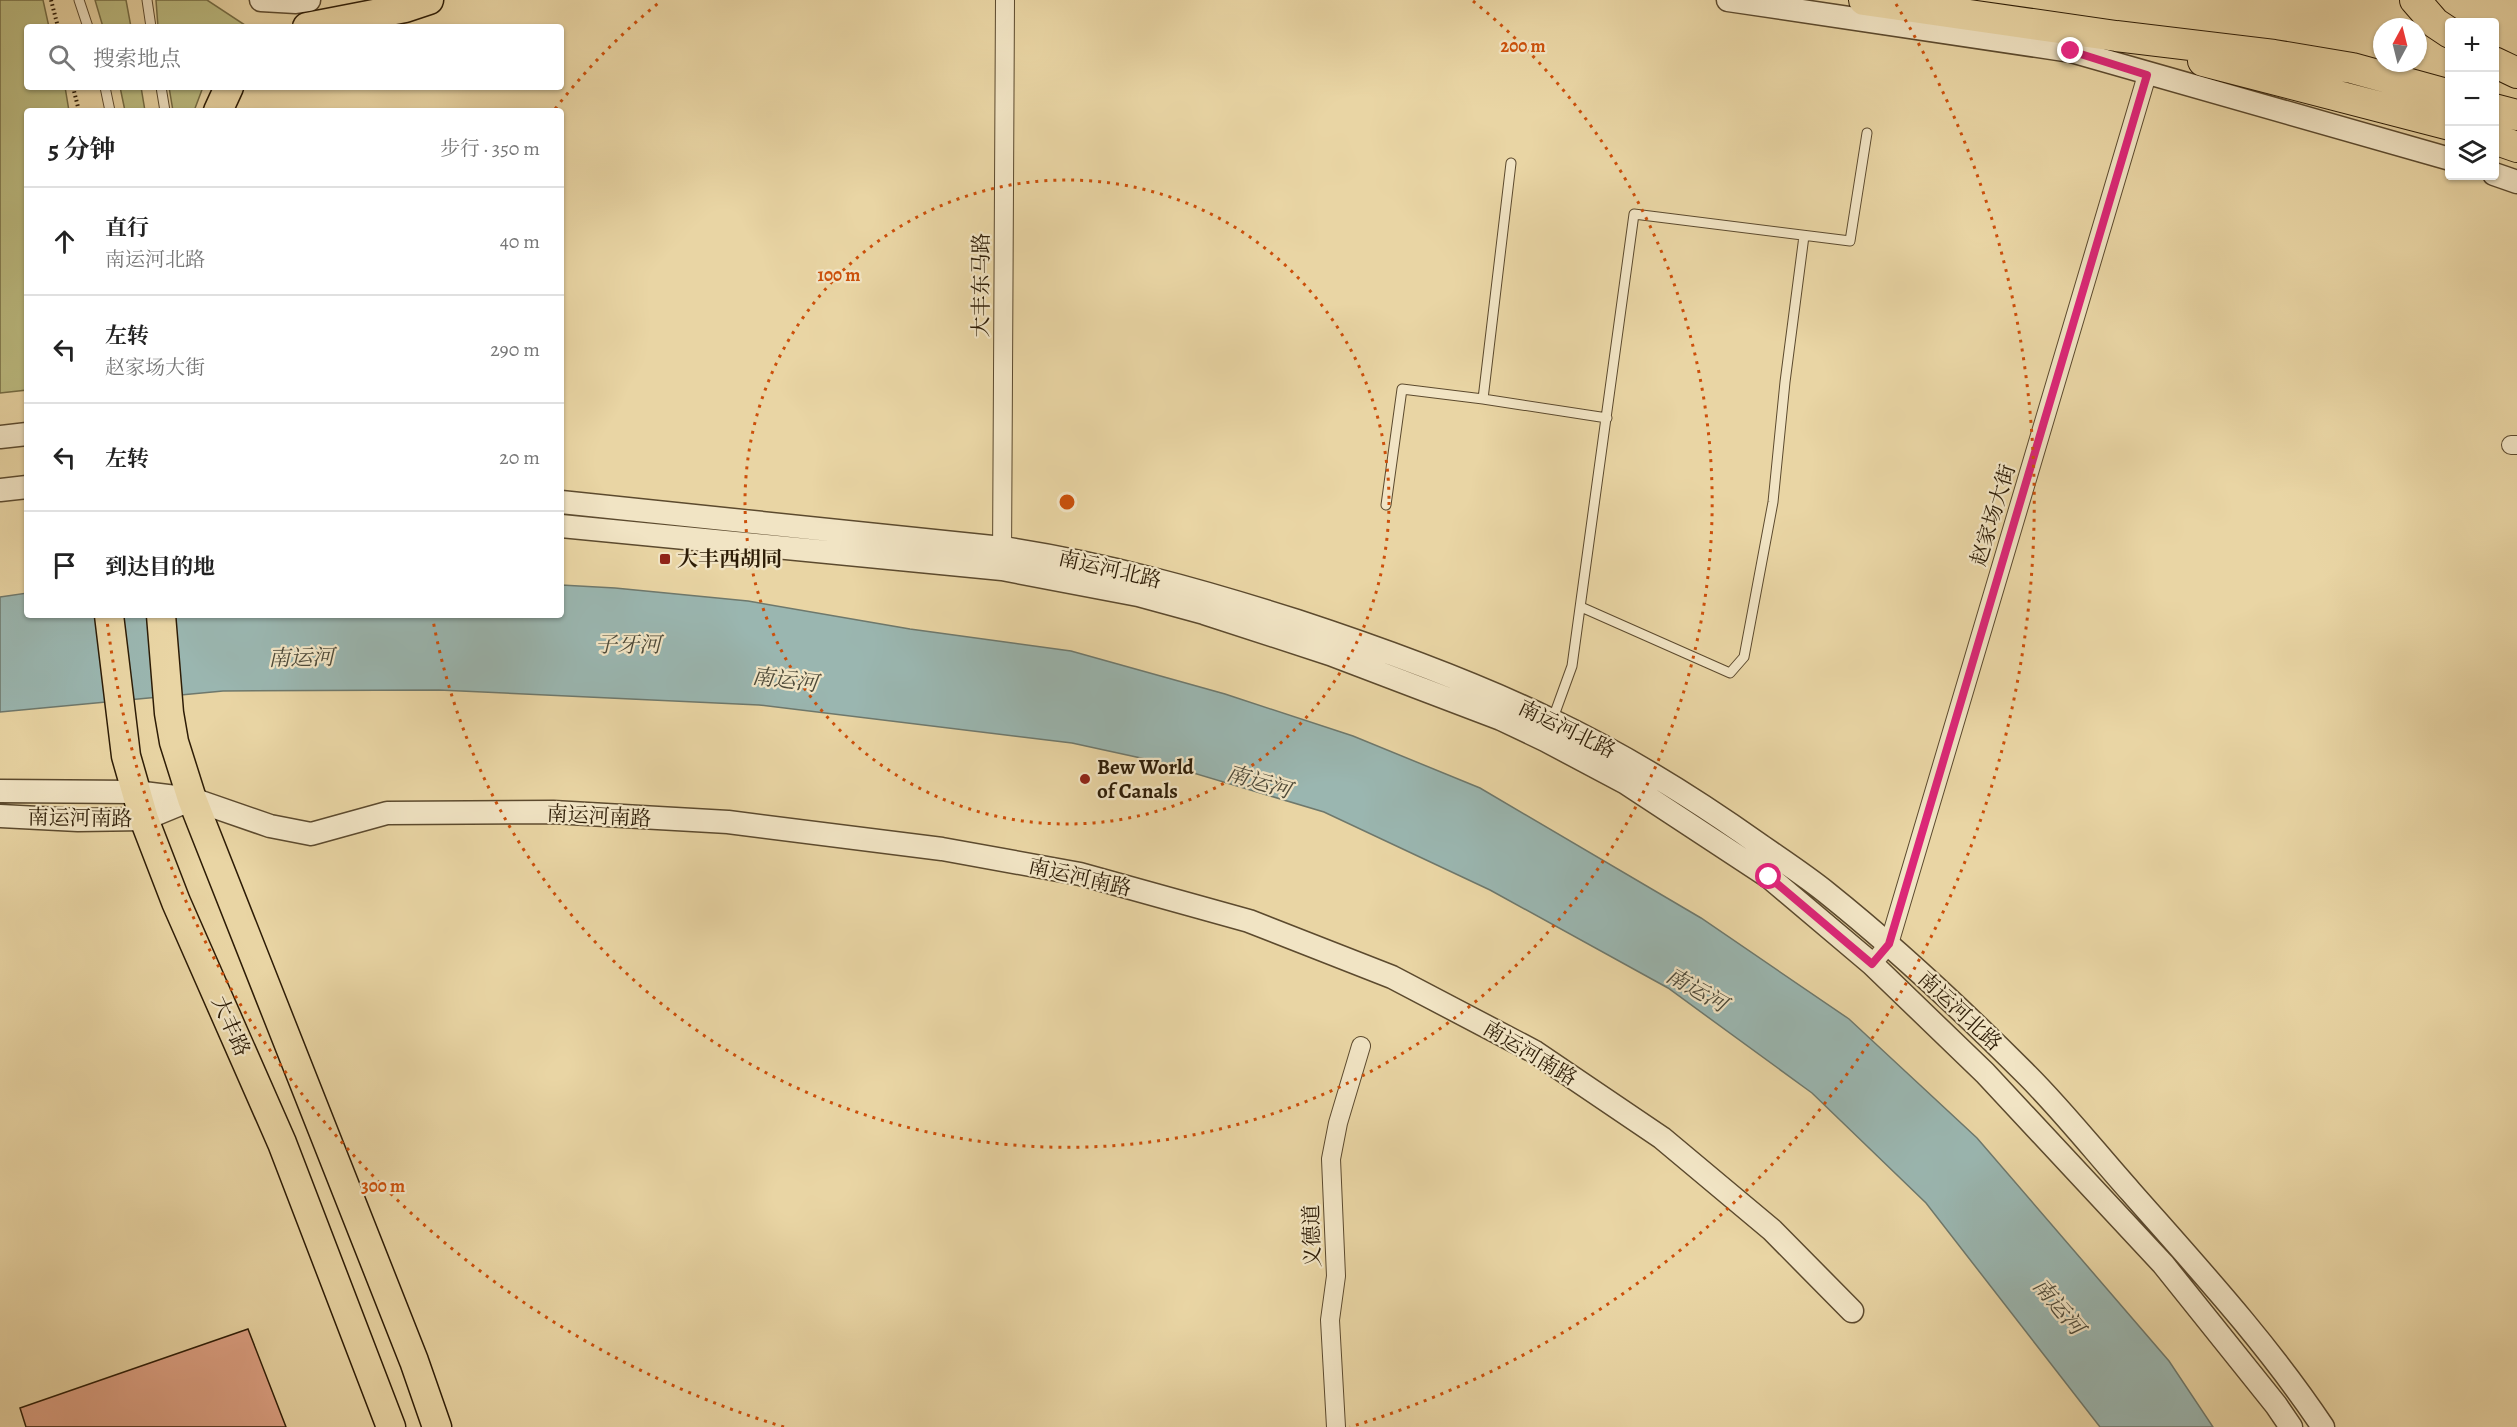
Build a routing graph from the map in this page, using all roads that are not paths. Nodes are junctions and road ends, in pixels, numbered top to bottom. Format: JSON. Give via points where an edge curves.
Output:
{"nodes":[{"id":1,"x":79,"y":0,"type":"edge"},
{"id":2,"x":147,"y":0,"type":"edge"},
{"id":3,"x":261,"y":0,"type":"edge"},
{"id":4,"x":309,"y":0,"type":"edge"},
{"id":5,"x":429,"y":0,"type":"edge"},
{"id":6,"x":1005,"y":0,"type":"edge"},
{"id":7,"x":1728,"y":0,"type":"edge"},
{"id":8,"x":1864,"y":0,"type":"edge"},
{"id":9,"x":2415,"y":0,"type":"edge"},
{"id":10,"x":87,"y":24,"type":"edge"},
{"id":11,"x":151,"y":24,"type":"edge"},
{"id":12,"x":322,"y":24,"type":"edge"},
{"id":13,"x":2445,"y":30,"type":"edge"},
{"id":14,"x":2116,"y":36,"type":"junction"},
{"id":15,"x":2499,"y":64,"type":"edge"},
{"id":16,"x":2517,"y":73,"type":"edge"},
{"id":17,"x":2147,"y":75,"type":"junction"},
{"id":18,"x":106,"y":90,"type":"edge"},
{"id":19,"x":162,"y":90,"type":"edge"},
{"id":20,"x":228,"y":90,"type":"edge"},
{"id":21,"x":2445,"y":94,"type":"edge"},
{"id":22,"x":109,"y":108,"type":"edge"},
{"id":23,"x":164,"y":108,"type":"edge"},
{"id":24,"x":219,"y":108,"type":"edge"},
{"id":25,"x":2499,"y":111,"type":"edge"},
{"id":26,"x":2517,"y":116,"type":"edge"},
{"id":27,"x":2445,"y":124,"type":"edge"},
{"id":28,"x":1867,"y":133,"type":"dead end"},
{"id":29,"x":2499,"y":141,"type":"edge"},
{"id":30,"x":2517,"y":147,"type":"edge"},
{"id":31,"x":2445,"y":158,"type":"edge"},
{"id":32,"x":1511,"y":163,"type":"dead end"},
{"id":33,"x":2499,"y":176,"type":"edge"},
{"id":34,"x":2517,"y":182,"type":"edge"},
{"id":35,"x":1804,"y":236,"type":"junction"},
{"id":36,"x":1483,"y":399,"type":"junction"},
{"id":37,"x":1607,"y":418,"type":"junction"},
{"id":38,"x":24,"y":434,"type":"edge"},
{"id":39,"x":0,"y":437,"type":"edge"},
{"id":40,"x":24,"y":487,"type":"edge"},
{"id":41,"x":0,"y":490,"type":"edge"},
{"id":42,"x":564,"y":502,"type":"edge"},
{"id":43,"x":1386,"y":505,"type":"dead end"},
{"id":44,"x":564,"y":526,"type":"edge"},
{"id":45,"x":1002,"y":559,"type":"junction"},
{"id":46,"x":1581,"y":607,"type":"junction"},
{"id":47,"x":109,"y":618,"type":"edge"},
{"id":48,"x":161,"y":618,"type":"edge"},
{"id":49,"x":1548,"y":730,"type":"junction"},
{"id":50,"x":0,"y":791,"type":"edge"},
{"id":51,"x":135,"y":792,"type":"junction"},
{"id":52,"x":192,"y":800,"type":"junction"},
{"id":53,"x":0,"y":816,"type":"edge"},
{"id":54,"x":144,"y":819,"type":"junction"},
{"id":55,"x":1889,"y":944,"type":"junction"},
{"id":56,"x":1872,"y":964,"type":"junction"},
{"id":57,"x":1361,"y":1046,"type":"dead end"},
{"id":58,"x":1852,"y":1311,"type":"dead end"},
{"id":59,"x":414,"y":1361,"type":"junction"},
{"id":60,"x":372,"y":1375,"type":"junction"},
{"id":61,"x":391,"y":1427,"type":"edge"},
{"id":62,"x":437,"y":1427,"type":"edge"},
{"id":63,"x":1336,"y":1427,"type":"edge"},
{"id":64,"x":2291,"y":1427,"type":"edge"},
{"id":65,"x":2324,"y":1427,"type":"edge"}],
"edges":[{"from":1,"to":10,"type":"lane"},
{"from":2,"to":11,"type":"lane"},
{"from":3,"to":4,"type":"street"},
{"from":5,"to":12,"type":"main road"},
{"from":6,"to":45,"type":"street","name":"大丰东马路"},
{"from":7,"to":17,"type":"street","via":[[2071,51]]},
{"from":8,"to":14,"type":"highway"},
{"from":9,"to":13,"type":"highway"},
{"from":14,"to":21,"type":"highway","via":[[2352,68]]},
{"from":14,"to":27,"type":"highway"},
{"from":15,"to":16,"type":"highway"},
{"from":17,"to":31,"type":"street"},
{"from":17,"to":55,"type":"street","name":"赵家场大街"},
{"from":18,"to":22,"type":"lane"},
{"from":19,"to":23,"type":"lane"},
{"from":20,"to":24,"type":"main road"},
{"from":25,"to":26,"type":"highway"},
{"from":28,"to":35,"type":"lane","via":[[1850,241]]},
{"from":29,"to":30,"type":"highway"},
{"from":32,"to":36,"type":"lane"},
{"from":33,"to":34,"type":"street"},
{"from":35,"to":37,"type":"lane","via":[[1634,214]]},
{"from":35,"to":46,"type":"lane","via":[[1773,501],[1744,657],[1730,673]]},
{"from":36,"to":37,"type":"lane"},
{"from":36,"to":43,"type":"lane","via":[[1402,389]]},
{"from":37,"to":46,"type":"lane"},
{"from":38,"to":39,"type":"street"},
{"from":40,"to":41,"type":"street"},
{"from":42,"to":45,"type":"street","name":"南运河北路"},
{"from":44,"to":45,"type":"street","name":"南运河北路"},
{"from":45,"to":49,"type":"street","name":"南运河北路","via":[[1264,632],[1501,719]]},
{"from":46,"to":49,"type":"lane","via":[[1572,666]]},
{"from":47,"to":51,"type":"main road","name":"大丰路","via":[[120,716]]},
{"from":48,"to":52,"type":"main road","via":[[169,713]]},
{"from":49,"to":55,"type":"street","name":"南运河北路","via":[[1625,758],[1728,822],[1824,890]]},
{"from":49,"to":56,"type":"street","name":"南运河北路","via":[[1769,877]]},
{"from":50,"to":51,"type":"street","name":"南运河南路"},
{"from":51,"to":52,"type":"street","name":"南运河南路"},
{"from":51,"to":54,"type":"main road","name":"大丰路"},
{"from":52,"to":54,"type":"street","name":"南运河南路"},
{"from":52,"to":58,"type":"street","name":"南运河南路","via":[[270,826],[311,834],[387,813],[553,812],[729,822],[942,849],[1080,873],[1249,921],[1392,977],[1534,1052],[1662,1138],[1772,1230]]},
{"from":52,"to":59,"type":"main road"},
{"from":53,"to":54,"type":"street","name":"南运河南路"},
{"from":54,"to":60,"type":"main road","name":"大丰路","via":[[176,902],[282,1143]]},
{"from":55,"to":56,"type":"street","name":"赵家场大街"},
{"from":55,"to":65,"type":"street","name":"南运河北路","via":[[2029,1077],[2235,1310]]},
{"from":56,"to":64,"type":"street","name":"南运河北路","via":[[1985,1073],[2163,1264]]},
{"from":57,"to":63,"type":"street","name":"义德道","via":[[1330,1159],[1336,1276],[1330,1320]]},
{"from":59,"to":60,"type":"main road"},
{"from":59,"to":62,"type":"main road"},
{"from":60,"to":61,"type":"main road","name":"大丰路"}]}
